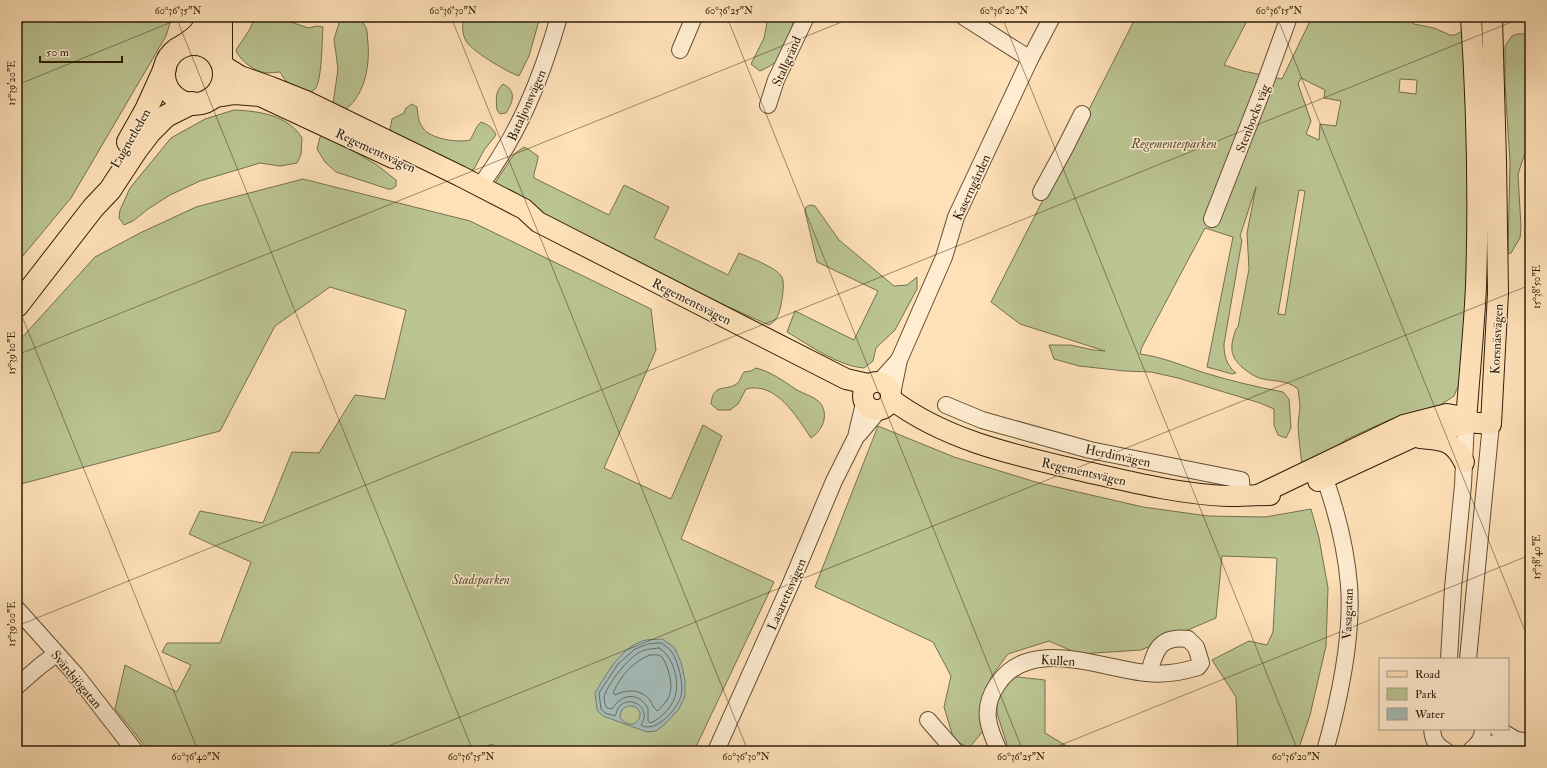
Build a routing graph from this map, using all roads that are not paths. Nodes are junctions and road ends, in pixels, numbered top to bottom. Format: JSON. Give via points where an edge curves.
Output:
{"nodes":[{"id":1,"x":207,"y":17,"type":"edge"},
{"id":2,"x":221,"y":17,"type":"edge"},
{"id":3,"x":559,"y":17,"type":"edge"},
{"id":4,"x":694,"y":17,"type":"edge"},
{"id":5,"x":806,"y":17,"type":"edge"},
{"id":6,"x":964,"y":17,"type":"edge"},
{"id":7,"x":1052,"y":17,"type":"edge"},
{"id":8,"x":1289,"y":17,"type":"edge"},
{"id":9,"x":1471,"y":17,"type":"edge"},
{"id":10,"x":1493,"y":21,"type":"edge"},
{"id":11,"x":183,"y":46,"type":"junction"},
{"id":12,"x":680,"y":50,"type":"dead end"},
{"id":13,"x":1030,"y":59,"type":"junction"},
{"id":14,"x":221,"y":63,"type":"junction"},
{"id":15,"x":164,"y":68,"type":"junction"},
{"id":16,"x":201,"y":101,"type":"junction"},
{"id":17,"x":768,"y":105,"type":"dead end"},
{"id":18,"x":303,"y":108,"type":"junction"},
{"id":19,"x":1082,"y":114,"type":"dead end"},
{"id":20,"x":477,"y":192,"type":"junction"},
{"id":21,"x":1041,"y":192,"type":"dead end"},
{"id":22,"x":92,"y":208,"type":"junction"},
{"id":23,"x":1212,"y":219,"type":"dead end"},
{"id":24,"x":19,"y":303,"type":"edge"},
{"id":25,"x":1468,"y":387,"type":"junction"},
{"id":26,"x":878,"y":398,"type":"junction"},
{"id":27,"x":946,"y":405,"type":"dead end"},
{"id":28,"x":1447,"y":414,"type":"junction"},
{"id":29,"x":982,"y":420,"type":"junction"},
{"id":30,"x":1466,"y":422,"type":"junction"},
{"id":31,"x":1491,"y":424,"type":"junction"},
{"id":32,"x":1414,"y":438,"type":"junction"},
{"id":33,"x":975,"y":442,"type":"junction"},
{"id":34,"x":1464,"y":462,"type":"junction"},
{"id":35,"x":1322,"y":472,"type":"junction"},
{"id":36,"x":1250,"y":495,"type":"junction"},
{"id":37,"x":17,"y":609,"type":"edge"},
{"id":38,"x":56,"y":654,"type":"junction"},
{"id":39,"x":1449,"y":658,"type":"edge"},
{"id":40,"x":1468,"y":658,"type":"edge"},
{"id":41,"x":1149,"y":673,"type":"dead end"},
{"id":42,"x":17,"y":686,"type":"edge"},
{"id":43,"x":928,"y":720,"type":"dead end"},
{"id":44,"x":1432,"y":730,"type":"edge"},
{"id":45,"x":1482,"y":730,"type":"edge"},
{"id":46,"x":1500,"y":730,"type":"edge"},
{"id":47,"x":1523,"y":741,"type":"edge"},
{"id":48,"x":1473,"y":749,"type":"edge"},
{"id":49,"x":1441,"y":750,"type":"edge"},
{"id":50,"x":135,"y":751,"type":"edge"},
{"id":51,"x":716,"y":751,"type":"edge"},
{"id":52,"x":955,"y":751,"type":"edge"},
{"id":53,"x":999,"y":751,"type":"edge"},
{"id":54,"x":1325,"y":751,"type":"edge"}],
"edges":[{"from":1,"to":11,"type":"highway","via":[[202,31]]},
{"from":2,"to":14,"type":"highway"},
{"from":3,"to":20,"type":"street","name":"Bataljonsvägen","via":[[549,51],[518,128]]},
{"from":4,"to":12,"type":"street"},
{"from":5,"to":17,"type":"street","name":"Stallgränd","via":[[776,80]]},
{"from":6,"to":13,"type":"street"},
{"from":7,"to":13,"type":"street","name":"Kaserngården"},
{"from":8,"to":23,"type":"street","name":"Stenbocks väg"},
{"from":9,"to":25,"type":"main road","name":"Korsnäsvägen","via":[[1476,94],[1476,288]]},
{"from":10,"to":31,"type":"main road","name":"Korsnäsvägen","via":[[1498,293]]},
{"from":11,"to":14,"type":"highway","via":[[204,46],[212,50]]},
{"from":11,"to":15,"type":"highway","via":[[170,56]]},
{"from":13,"to":26,"type":"street","name":"Kaserngården","via":[[956,217],[944,257],[899,360]]},
{"from":14,"to":16,"type":"highway","via":[[223,73],[218,91]]},
{"from":14,"to":18,"type":"main road","name":"Regementsvägen","via":[[240,76],[271,87]]},
{"from":15,"to":16,"type":"highway","via":[[169,91],[179,100]]},
{"from":15,"to":22,"type":"highway","name":"Lugnetleden","via":[[146,110]]},
{"from":16,"to":18,"type":"main road","name":"Regementsvägen","via":[[235,94],[253,95]]},
{"from":16,"to":22,"type":"highway","name":"Lugnetleden","via":[[166,116],[158,123],[142,141],[110,190]]},
{"from":18,"to":20,"type":"main road","name":"Regementsvägen"},
{"from":19,"to":21,"type":"street"},
{"from":20,"to":26,"type":"main road","name":"Regementsvägen","via":[[520,220],[538,222],[846,379]]},
{"from":22,"to":24,"type":"highway","name":"Lugnetleden"},
{"from":25,"to":28,"type":"main road","via":[[1460,402]]},
{"from":25,"to":30,"type":"main road","name":"Korsnäsvägen"},
{"from":26,"to":33,"type":"main road","name":"Regementsvägen","via":[[934,426]]},
{"from":26,"to":51,"type":"street","name":"Lasarettsvägen","via":[[834,481]]},
{"from":27,"to":29,"type":"street","name":"Herdinvägen"},
{"from":28,"to":30,"type":"main road","via":[[1459,416]]},
{"from":28,"to":35,"type":"main road","name":"Regementsvägen","via":[[1404,425]]},
{"from":29,"to":33,"type":"street"},
{"from":29,"to":36,"type":"street","name":"Herdinvägen","via":[[1090,450],[1241,480]]},
{"from":30,"to":31,"type":"main road"},
{"from":30,"to":32,"type":"main road","name":"Regementsvägen","via":[[1459,426],[1422,433]]},
{"from":30,"to":34,"type":"street","name":"Korsnäsvägen"},
{"from":31,"to":40,"type":"street","name":"Korsnäsvägen"},
{"from":32,"to":34,"type":"main road","via":[[1443,440],[1453,446]]},
{"from":32,"to":35,"type":"main road","name":"Regementsvägen"},
{"from":33,"to":36,"type":"main road","name":"Regementsvägen","via":[[1035,460],[1129,481],[1192,492],[1227,496]]},
{"from":34,"to":39,"type":"street","name":"Korsnäsvägen"},
{"from":35,"to":36,"type":"main road","name":"Regementsvägen","via":[[1284,493]]},
{"from":35,"to":54,"type":"street","name":"Vasagatan","via":[[1334,505],[1344,546],[1349,586],[1345,657],[1335,716]]},
{"from":37,"to":38,"type":"street","name":"Svärdsjögatan"},
{"from":38,"to":42,"type":"street"},
{"from":38,"to":50,"type":"street","name":"Svärdsjögatan"},
{"from":41,"to":53,"type":"street","name":"Kullen","via":[[1049,658],[1038,658],[1014,667],[1001,679],[992,693],[987,710],[988,727]]},
{"from":43,"to":52,"type":"street"},
{"from":44,"to":49,"type":"street","via":[[1434,741]]},
{"from":45,"to":48,"type":"street","via":[[1481,739]]},
{"from":46,"to":47,"type":"street"},
{"from":47,"to":48,"type":"street"}]}
